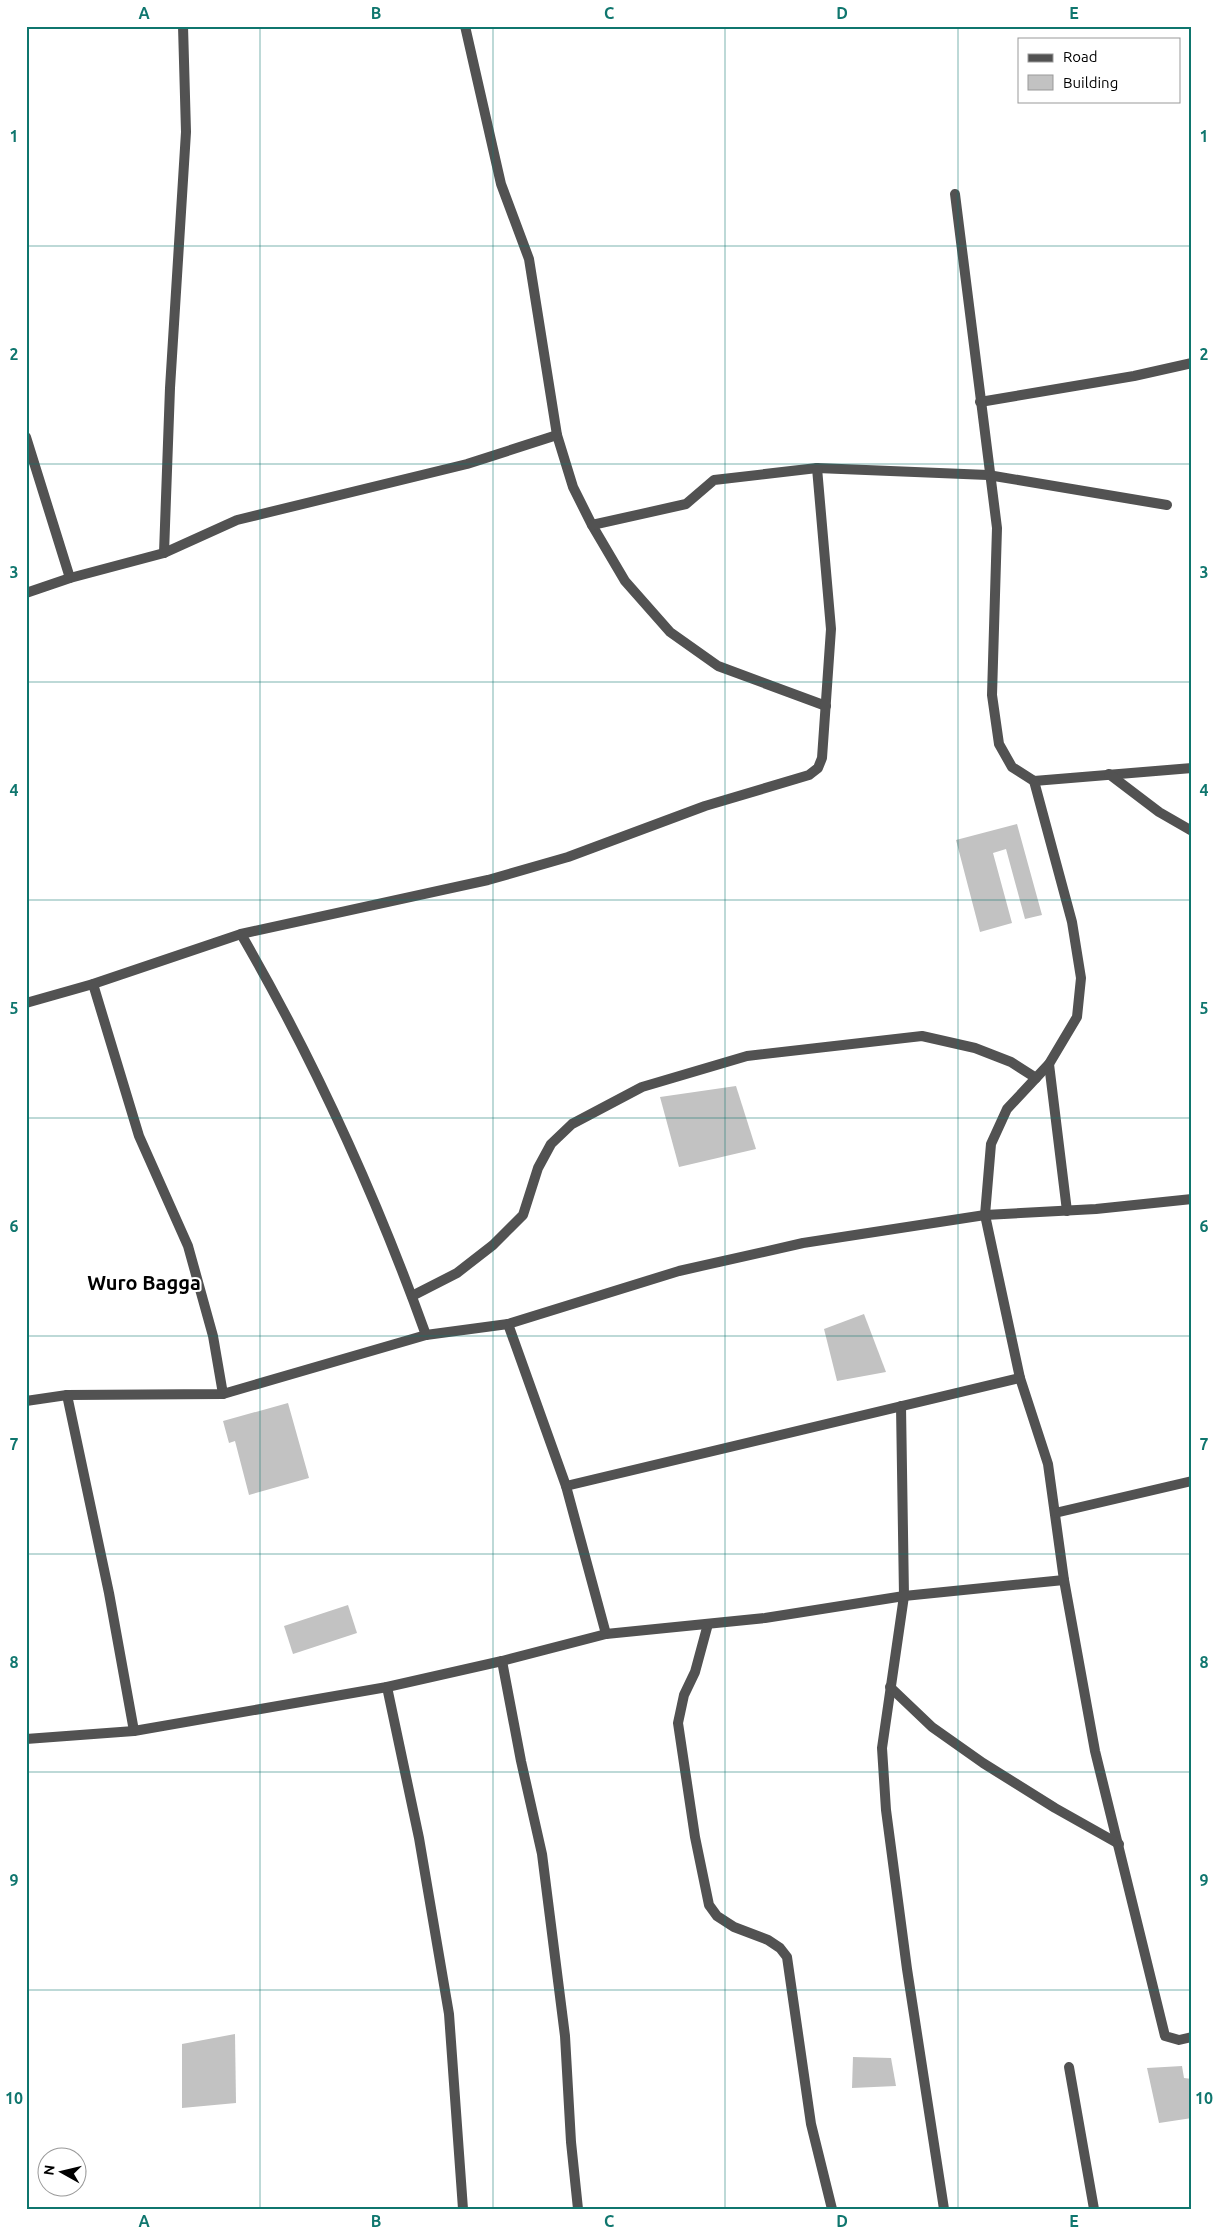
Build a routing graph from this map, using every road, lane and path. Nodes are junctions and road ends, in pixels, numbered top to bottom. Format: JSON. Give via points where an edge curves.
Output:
{"nodes":[{"id":1,"x":183,"y":26,"type":"edge"},
{"id":2,"x":465,"y":26,"type":"edge"},
{"id":3,"x":955,"y":194,"type":"dead end"},
{"id":4,"x":1192,"y":363,"type":"edge"},
{"id":5,"x":980,"y":402,"type":"junction"},
{"id":6,"x":557,"y":435,"type":"junction"},
{"id":7,"x":26,"y":437,"type":"edge"},
{"id":8,"x":817,"y":468,"type":"junction"},
{"id":9,"x":988,"y":475,"type":"junction"},
{"id":10,"x":1167,"y":504,"type":"dead end"},
{"id":11,"x":592,"y":525,"type":"junction"},
{"id":12,"x":164,"y":553,"type":"junction"},
{"id":13,"x":70,"y":578,"type":"junction"},
{"id":14,"x":26,"y":594,"type":"edge"},
{"id":15,"x":826,"y":706,"type":"junction"},
{"id":16,"x":1192,"y":768,"type":"edge"},
{"id":17,"x":1108,"y":774,"type":"junction"},
{"id":18,"x":1034,"y":781,"type":"junction"},
{"id":19,"x":1192,"y":831,"type":"edge"},
{"id":20,"x":241,"y":934,"type":"junction"},
{"id":21,"x":93,"y":984,"type":"junction"},
{"id":22,"x":26,"y":1003,"type":"edge"},
{"id":23,"x":1049,"y":1064,"type":"junction"},
{"id":24,"x":1036,"y":1078,"type":"junction"},
{"id":25,"x":1192,"y":1199,"type":"edge"},
{"id":26,"x":1068,"y":1211,"type":"junction"},
{"id":27,"x":985,"y":1215,"type":"junction"},
{"id":28,"x":412,"y":1296,"type":"junction"},
{"id":29,"x":508,"y":1324,"type":"junction"},
{"id":30,"x":426,"y":1335,"type":"junction"},
{"id":31,"x":1020,"y":1378,"type":"junction"},
{"id":32,"x":223,"y":1394,"type":"junction"},
{"id":33,"x":66,"y":1396,"type":"junction"},
{"id":34,"x":26,"y":1401,"type":"edge"},
{"id":35,"x":901,"y":1406,"type":"junction"},
{"id":36,"x":1192,"y":1482,"type":"edge"},
{"id":37,"x":566,"y":1486,"type":"junction"},
{"id":38,"x":1055,"y":1513,"type":"junction"},
{"id":39,"x":1064,"y":1580,"type":"junction"},
{"id":40,"x":904,"y":1596,"type":"junction"},
{"id":41,"x":708,"y":1624,"type":"junction"},
{"id":42,"x":606,"y":1634,"type":"junction"},
{"id":43,"x":502,"y":1662,"type":"junction"},
{"id":44,"x":387,"y":1687,"type":"junction"},
{"id":45,"x":890,"y":1687,"type":"junction"},
{"id":46,"x":134,"y":1731,"type":"junction"},
{"id":47,"x":26,"y":1739,"type":"edge"},
{"id":48,"x":1118,"y":1844,"type":"junction"},
{"id":49,"x":1192,"y":2036,"type":"edge"},
{"id":50,"x":1069,"y":2067,"type":"dead end"},
{"id":51,"x":463,"y":2209,"type":"edge"},
{"id":52,"x":578,"y":2209,"type":"edge"},
{"id":53,"x":832,"y":2209,"type":"edge"},
{"id":54,"x":944,"y":2209,"type":"edge"},
{"id":55,"x":1094,"y":2209,"type":"edge"}],
"edges":[{"from":1,"to":12,"type":"street","via":[[186,132],[170,388]]},
{"from":2,"to":6,"type":"street","via":[[501,184],[529,259]]},
{"from":3,"to":5,"type":"street"},
{"from":4,"to":5,"type":"street"},
{"from":5,"to":9,"type":"street"},
{"from":6,"to":11,"type":"street","via":[[573,487]]},
{"from":6,"to":12,"type":"street","via":[[468,464],[237,520]]},
{"from":7,"to":13,"type":"street"},
{"from":8,"to":9,"type":"street"},
{"from":8,"to":11,"type":"street","via":[[714,480],[686,504]]},
{"from":8,"to":15,"type":"street","via":[[831,629]]},
{"from":9,"to":10,"type":"street"},
{"from":9,"to":18,"type":"street","via":[[996,528],[992,695],[999,744],[1012,767]]},
{"from":11,"to":15,"type":"street","via":[[625,581],[670,632],[718,666]]},
{"from":12,"to":13,"type":"street"},
{"from":13,"to":14,"type":"street"},
{"from":15,"to":20,"type":"street","via":[[820,763],[809,775],[705,806],[568,857],[506,875]]},
{"from":16,"to":17,"type":"street"},
{"from":17,"to":18,"type":"street"},
{"from":17,"to":19,"type":"street","via":[[1159,812]]},
{"from":18,"to":23,"type":"street","via":[[1072,922],[1080,978],[1077,1017]]},
{"from":20,"to":21,"type":"street"},
{"from":20,"to":28,"type":"street","via":[[340,1122]]},
{"from":21,"to":22,"type":"street"},
{"from":21,"to":32,"type":"street","via":[[139,1136],[188,1246],[213,1336]]},
{"from":23,"to":24,"type":"street"},
{"from":23,"to":26,"type":"street"},
{"from":24,"to":27,"type":"street","via":[[1007,1109],[991,1144]]},
{"from":24,"to":28,"type":"street","via":[[1012,1062],[975,1048],[922,1036],[746,1056],[642,1087],[572,1124],[551,1144],[538,1168],[523,1215],[494,1245],[457,1273]]},
{"from":25,"to":26,"type":"street"},
{"from":26,"to":27,"type":"street"},
{"from":27,"to":29,"type":"street","via":[[794,1245],[679,1271]]},
{"from":27,"to":31,"type":"street"},
{"from":28,"to":30,"type":"street"},
{"from":29,"to":30,"type":"street"},
{"from":29,"to":37,"type":"street"},
{"from":30,"to":32,"type":"street"},
{"from":31,"to":35,"type":"street"},
{"from":31,"to":38,"type":"street","via":[[1048,1464]]},
{"from":32,"to":33,"type":"street"},
{"from":33,"to":34,"type":"street"},
{"from":33,"to":46,"type":"street"},
{"from":35,"to":37,"type":"street"},
{"from":35,"to":40,"type":"street"},
{"from":36,"to":38,"type":"street"},
{"from":37,"to":42,"type":"street"},
{"from":38,"to":39,"type":"street"},
{"from":39,"to":40,"type":"street"},
{"from":39,"to":48,"type":"street","via":[[1095,1751]]},
{"from":40,"to":41,"type":"street"},
{"from":40,"to":45,"type":"street"},
{"from":41,"to":42,"type":"street"},
{"from":41,"to":53,"type":"street","via":[[678,1722],[709,1905],[717,1916],[734,1927],[768,1940],[787,1957],[811,2124]]},
{"from":42,"to":43,"type":"street"},
{"from":43,"to":44,"type":"street"},
{"from":43,"to":52,"type":"street","via":[[542,1854],[565,2036]]},
{"from":44,"to":46,"type":"street"},
{"from":44,"to":51,"type":"street","via":[[449,2014]]},
{"from":45,"to":48,"type":"street","via":[[932,1727],[983,1763]]},
{"from":45,"to":54,"type":"street","via":[[882,1748],[886,1810]]},
{"from":46,"to":47,"type":"street"},
{"from":48,"to":49,"type":"street","via":[[1165,2036],[1179,2040]]},
{"from":50,"to":55,"type":"street"}]}
